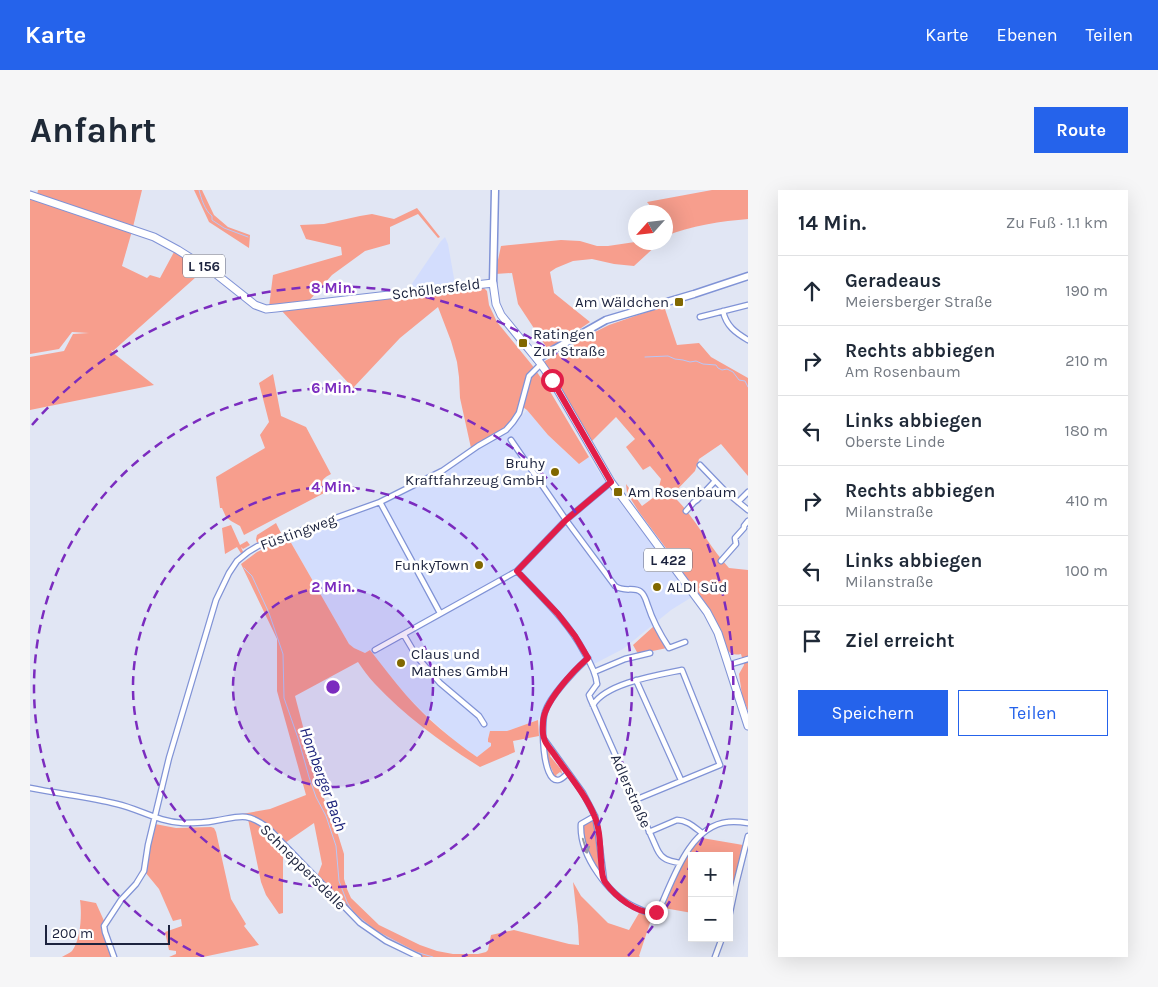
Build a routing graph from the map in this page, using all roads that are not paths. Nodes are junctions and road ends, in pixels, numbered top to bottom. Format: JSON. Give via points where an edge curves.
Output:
{"nodes":[{"id":1,"x":495,"y":190,"type":"edge"},
{"id":2,"x":30,"y":195,"type":"edge"},
{"id":3,"x":748,"y":276,"type":"edge"},
{"id":4,"x":493,"y":283,"type":"junction"},
{"id":5,"x":748,"y":305,"type":"edge"},
{"id":6,"x":723,"y":311,"type":"junction"},
{"id":7,"x":700,"y":317,"type":"dead end"},
{"id":8,"x":748,"y":340,"type":"edge"},
{"id":9,"x":539,"y":362,"type":"junction"},
{"id":10,"x":511,"y":440,"type":"dead end"},
{"id":11,"x":700,"y":465,"type":"dead end"},
{"id":12,"x":715,"y":481,"type":"junction"},
{"id":13,"x":611,"y":482,"type":"junction"},
{"id":14,"x":748,"y":492,"type":"edge"},
{"id":15,"x":380,"y":502,"type":"junction"},
{"id":16,"x":738,"y":502,"type":"junction"},
{"id":17,"x":748,"y":510,"type":"edge"},
{"id":18,"x":686,"y":511,"type":"dead end"},
{"id":19,"x":566,"y":520,"type":"junction"},
{"id":20,"x":748,"y":521,"type":"edge"},
{"id":21,"x":721,"y":561,"type":"dead end"},
{"id":22,"x":517,"y":571,"type":"junction"},
{"id":23,"x":440,"y":613,"type":"junction"},
{"id":24,"x":404,"y":635,"type":"junction"},
{"id":25,"x":685,"y":642,"type":"dead end"},
{"id":26,"x":375,"y":650,"type":"dead end"},
{"id":27,"x":650,"y":653,"type":"dead end"},
{"id":28,"x":588,"y":658,"type":"junction"},
{"id":29,"x":748,"y":659,"type":"edge"},
{"id":30,"x":728,"y":665,"type":"junction"},
{"id":31,"x":594,"y":672,"type":"junction"},
{"id":32,"x":636,"y":680,"type":"junction"},
{"id":33,"x":596,"y":684,"type":"junction"},
{"id":34,"x":606,"y":694,"type":"junction"},
{"id":35,"x":593,"y":705,"type":"junction"},
{"id":36,"x":484,"y":724,"type":"dead end"},
{"id":37,"x":748,"y":726,"type":"edge"},
{"id":38,"x":544,"y":739,"type":"junction"},
{"id":39,"x":567,"y":774,"type":"junction"},
{"id":40,"x":681,"y":780,"type":"junction"},
{"id":41,"x":30,"y":788,"type":"edge"},
{"id":42,"x":635,"y":800,"type":"junction"},
{"id":43,"x":595,"y":816,"type":"junction"},
{"id":44,"x":156,"y":818,"type":"junction"},
{"id":45,"x":748,"y":823,"type":"edge"},
{"id":46,"x":649,"y":832,"type":"junction"},
{"id":47,"x":702,"y":833,"type":"junction"},
{"id":48,"x":748,"y":836,"type":"edge"},
{"id":49,"x":680,"y":863,"type":"junction"},
{"id":50,"x":604,"y":880,"type":"junction"},
{"id":51,"x":733,"y":898,"type":"edge"},
{"id":52,"x":721,"y":942,"type":"edge"},
{"id":53,"x":114,"y":957,"type":"edge"},
{"id":54,"x":419,"y":957,"type":"edge"},
{"id":55,"x":715,"y":957,"type":"edge"}],
"edges":[{"from":1,"to":4,"type":"main road","number":"L 422"},
{"from":2,"to":4,"type":"main road","name":"Schöllersfeld","number":"L 156","via":[[154,237],[223,278],[252,303],[266,309]]},
{"from":3,"to":9,"type":"main road","via":[[606,320]]},
{"from":4,"to":9,"type":"main road","number":"L 422","via":[[499,311]]},
{"from":5,"to":6,"type":"street"},
{"from":6,"to":7,"type":"street"},
{"from":6,"to":8,"type":"street","via":[[731,328]]},
{"from":9,"to":13,"type":"main road","number":"L 422"},
{"from":9,"to":15,"type":"street","name":"Füstingweg","via":[[529,376],[518,413],[506,430],[442,471]]},
{"from":10,"to":19,"type":"street"},
{"from":11,"to":12,"type":"street"},
{"from":12,"to":16,"type":"street"},
{"from":12,"to":18,"type":"street"},
{"from":13,"to":19,"type":"street"},
{"from":13,"to":30,"type":"main road","number":"L 422","via":[[707,612]]},
{"from":14,"to":16,"type":"street"},
{"from":15,"to":23,"type":"street"},
{"from":15,"to":44,"type":"street","name":"Füstingweg","via":[[258,546],[242,556],[232,568],[216,600]]},
{"from":16,"to":17,"type":"street"},
{"from":19,"to":22,"type":"street"},
{"from":19,"to":25,"type":"street","via":[[615,586],[642,592],[668,648]]},
{"from":20,"to":21,"type":"street","via":[[735,538],[736,544]]},
{"from":22,"to":23,"type":"street"},
{"from":22,"to":28,"type":"street","via":[[564,622]]},
{"from":23,"to":24,"type":"street"},
{"from":24,"to":26,"type":"street"},
{"from":24,"to":36,"type":"street","via":[[417,657],[440,683]]},
{"from":27,"to":31,"type":"street","via":[[625,658]]},
{"from":28,"to":31,"type":"street"},
{"from":28,"to":38,"type":"street","via":[[545,711]]},
{"from":29,"to":30,"type":"street"},
{"from":30,"to":37,"type":"main road","number":"L 422"},
{"from":31,"to":33,"type":"street"},
{"from":32,"to":34,"type":"street"},
{"from":32,"to":40,"type":"street"},
{"from":32,"to":40,"type":"street","via":[[682,670],[720,765]]},
{"from":33,"to":34,"type":"street"},
{"from":33,"to":35,"type":"street","name":"Adlerstraße","via":[[589,695]]},
{"from":34,"to":35,"type":"street"},
{"from":35,"to":42,"type":"street","name":"Adlerstraße"},
{"from":38,"to":39,"type":"street"},
{"from":38,"to":39,"type":"street","via":[[545,762],[550,775],[556,780]]},
{"from":39,"to":43,"type":"street"},
{"from":40,"to":42,"type":"street"},
{"from":41,"to":44,"type":"street","name":"Schneppersdelle","via":[[118,804]]},
{"from":42,"to":46,"type":"street","name":"Adlerstraße"},
{"from":43,"to":50,"type":"street"},
{"from":43,"to":50,"type":"street","one_way":true,"via":[[581,824],[581,828],[590,860]]},
{"from":44,"to":53,"type":"street","name":"Füstingweg","via":[[141,878],[104,926]]},
{"from":44,"to":54,"type":"street","name":"Schneppersdelle","via":[[189,823],[244,816],[259,821],[360,923],[386,941]]},
{"from":45,"to":47,"type":"street","via":[[728,822]]},
{"from":46,"to":47,"type":"street","via":[[681,820]]},
{"from":46,"to":49,"type":"street","name":"Adlerstraße","via":[[659,855]]},
{"from":47,"to":49,"type":"street"},
{"from":48,"to":51,"type":"street"},
{"from":49,"to":50,"type":"street","via":[[659,910],[652,913],[624,902]]},
{"from":52,"to":55,"type":"street"}]}
